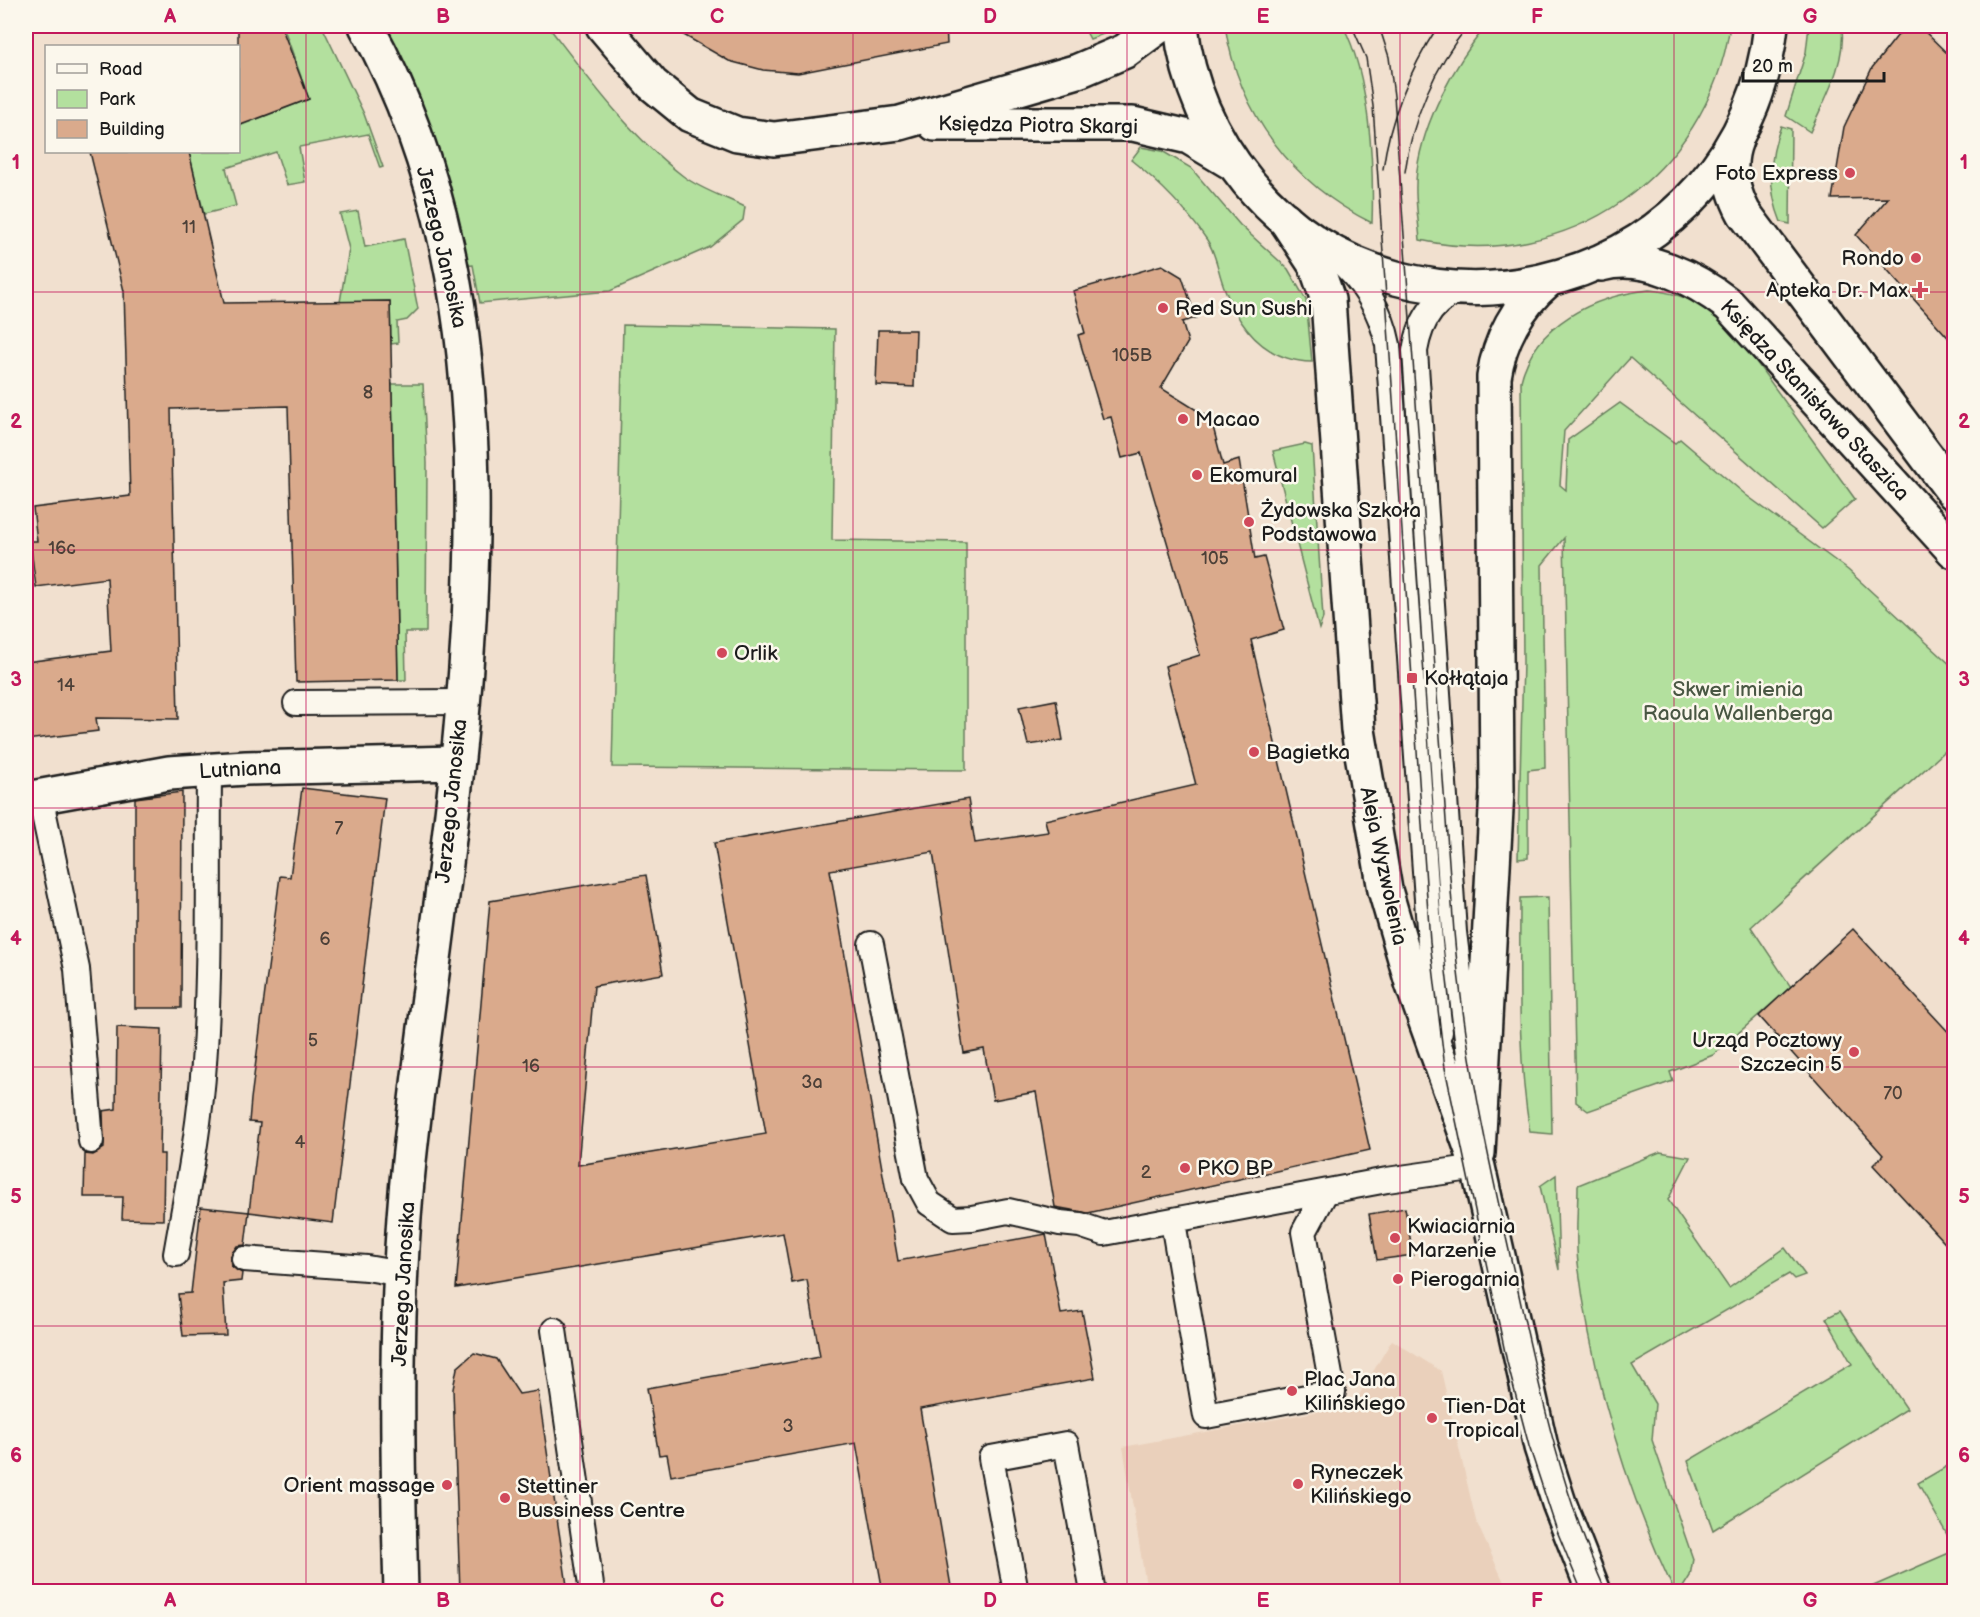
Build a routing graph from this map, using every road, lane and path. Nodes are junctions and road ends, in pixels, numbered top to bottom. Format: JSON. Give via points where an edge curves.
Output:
{"nodes":[{"id":1,"x":366,"y":26,"type":"edge"},
{"id":2,"x":603,"y":26,"type":"edge"},
{"id":3,"x":1159,"y":26,"type":"edge"},
{"id":4,"x":1181,"y":26,"type":"edge"},
{"id":5,"x":1771,"y":26,"type":"edge"},
{"id":6,"x":900,"y":123,"type":"junction"},
{"id":7,"x":1742,"y":127,"type":"junction"},
{"id":8,"x":1237,"y":168,"type":"junction"},
{"id":9,"x":1285,"y":219,"type":"junction"},
{"id":10,"x":1322,"y":246,"type":"junction"},
{"id":11,"x":1591,"y":267,"type":"junction"},
{"id":12,"x":1547,"y":281,"type":"junction"},
{"id":13,"x":1466,"y":289,"type":"junction"},
{"id":14,"x":1954,"y":493,"type":"edge"},
{"id":15,"x":1954,"y":551,"type":"edge"},
{"id":16,"x":461,"y":702,"type":"junction"},
{"id":17,"x":296,"y":703,"type":"dead end"},
{"id":18,"x":456,"y":763,"type":"junction"},
{"id":19,"x":209,"y":771,"type":"junction"},
{"id":20,"x":33,"y":798,"type":"edge"},
{"id":21,"x":871,"y":944,"type":"dead end"},
{"id":22,"x":1449,"y":1086,"type":"junction"},
{"id":23,"x":1480,"y":1120,"type":"junction"},
{"id":24,"x":91,"y":1142,"type":"dead end"},
{"id":25,"x":1478,"y":1167,"type":"junction"},
{"id":26,"x":1325,"y":1193,"type":"junction"},
{"id":27,"x":1173,"y":1222,"type":"junction"},
{"id":28,"x":176,"y":1254,"type":"dead end"},
{"id":29,"x":244,"y":1259,"type":"dead end"},
{"id":30,"x":401,"y":1274,"type":"junction"},
{"id":31,"x":554,"y":1330,"type":"dead end"},
{"id":32,"x":401,"y":1592,"type":"edge"},
{"id":33,"x":592,"y":1592,"type":"edge"},
{"id":34,"x":1016,"y":1592,"type":"edge"},
{"id":35,"x":1093,"y":1592,"type":"edge"},
{"id":36,"x":1594,"y":1592,"type":"edge"}],
"edges":[{"from":1,"to":16,"type":"street","name":"Jerzego Janosika","via":[[417,142],[436,205],[459,312],[470,417],[472,493]]},
{"from":2,"to":6,"type":"street","name":"Księdza Piotra Skargi","via":[[659,92],[690,115],[725,131],[782,139]]},
{"from":3,"to":6,"type":"street","name":"Księdza Piotra Skargi","via":[[1125,51],[1077,71]]},
{"from":4,"to":8,"type":"street","via":[[1202,107]]},
{"from":5,"to":7,"type":"street","via":[[1759,84]]},
{"from":6,"to":8,"type":"street","name":"Księdza Piotra Skargi","via":[[1132,124],[1189,137]]},
{"from":7,"to":11,"type":"street","via":[[1717,167],[1687,202],[1633,245]]},
{"from":7,"to":14,"type":"street","name":"Księdza Stanisława Staszica","via":[[1732,150],[1730,168],[1734,191],[1744,213]]},
{"from":8,"to":9,"type":"street"},
{"from":9,"to":10,"type":"street"},
{"from":9,"to":22,"type":"street","name":"Aleja Wyzwolenia","via":[[1316,266],[1328,300],[1358,730],[1377,850],[1396,933]]},
{"from":10,"to":13,"type":"street","via":[[1384,274],[1431,286]]},
{"from":10,"to":22,"type":"lane","via":[[1367,293],[1382,321],[1388,345],[1430,942]]},
{"from":11,"to":12,"type":"street"},
{"from":11,"to":15,"type":"street","name":"Księdza Stanisława Staszica","via":[[1618,261],[1645,264],[1687,278],[1716,295],[1757,334]]},
{"from":12,"to":13,"type":"street"},
{"from":12,"to":23,"type":"street","via":[[1513,322],[1497,358],[1494,377],[1497,790]]},
{"from":13,"to":23,"type":"lane","via":[[1441,300],[1428,313],[1418,336],[1415,360],[1454,932],[1464,1027]]},
{"from":16,"to":17,"type":"lane"},
{"from":16,"to":18,"type":"street","name":"Jerzego Janosika"},
{"from":18,"to":19,"type":"street","name":"Lutniana"},
{"from":18,"to":30,"type":"street","name":"Jerzego Janosika","via":[[409,1162]]},
{"from":19,"to":20,"type":"street","name":"Lutniana","via":[[148,775]]},
{"from":19,"to":28,"type":"lane","via":[[204,1065]]},
{"from":20,"to":24,"type":"lane","via":[[77,969]]},
{"from":21,"to":27,"type":"lane","via":[[916,1179],[929,1203],[953,1219],[1008,1211],[1104,1233]]},
{"from":22,"to":25,"type":"street"},
{"from":23,"to":25,"type":"street"},
{"from":25,"to":26,"type":"lane"},
{"from":25,"to":36,"type":"street","via":[[1541,1447]]},
{"from":26,"to":27,"type":"lane"},
{"from":26,"to":27,"type":"lane","via":[[1304,1232],[1333,1392],[1206,1416]]},
{"from":29,"to":30,"type":"lane"},
{"from":30,"to":32,"type":"street","name":"Jerzego Janosika"},
{"from":31,"to":33,"type":"lane"},
{"from":34,"to":35,"type":"lane","via":[[991,1458],[1066,1444]]}]}
